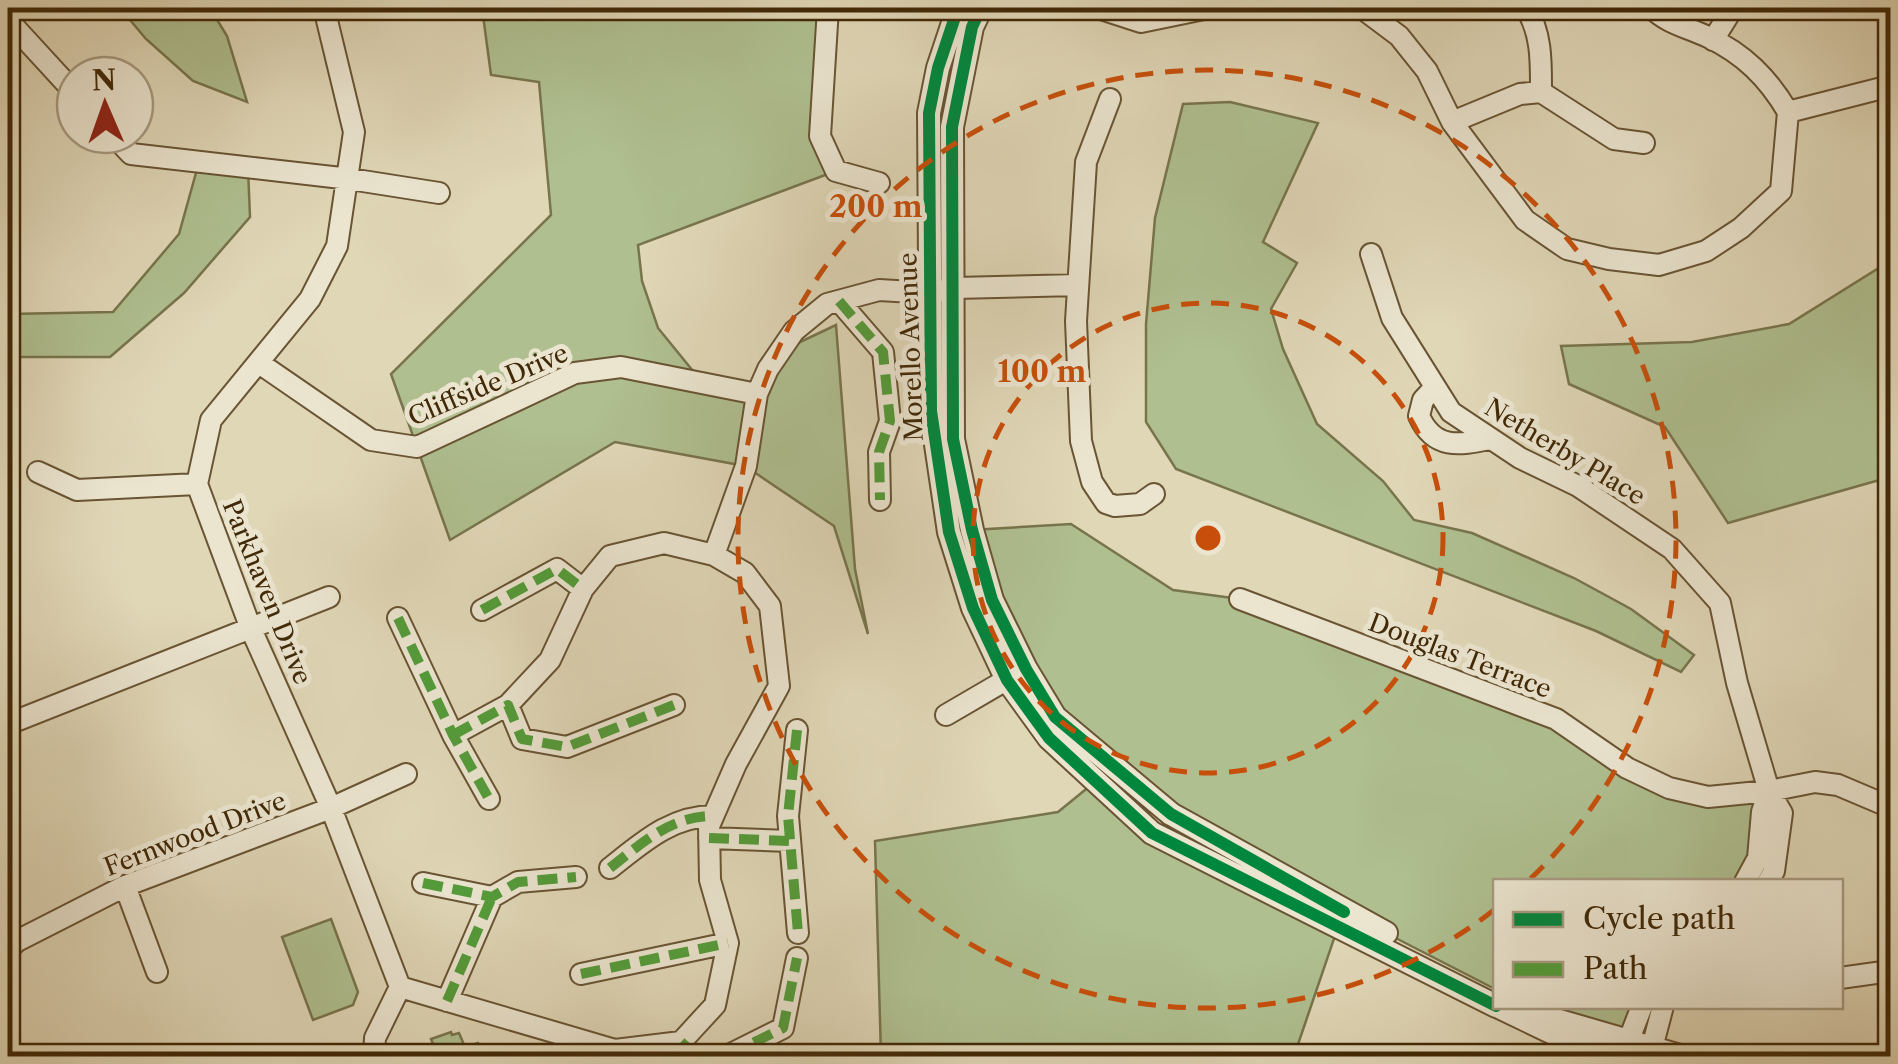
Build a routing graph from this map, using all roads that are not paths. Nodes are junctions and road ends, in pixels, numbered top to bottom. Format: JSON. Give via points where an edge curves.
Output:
{"nodes":[{"id":1,"x":324,"y":8,"type":"edge"},
{"id":2,"x":828,"y":8,"type":"edge"},
{"id":3,"x":958,"y":8,"type":"edge"},
{"id":4,"x":981,"y":8,"type":"edge"},
{"id":5,"x":1098,"y":8,"type":"edge"},
{"id":6,"x":1209,"y":8,"type":"edge"},
{"id":7,"x":1361,"y":8,"type":"edge"},
{"id":8,"x":1526,"y":8,"type":"edge"},
{"id":9,"x":1652,"y":8,"type":"edge"},
{"id":10,"x":1733,"y":8,"type":"edge"},
{"id":11,"x":8,"y":20,"type":"edge"},
{"id":12,"x":1713,"y":40,"type":"junction"},
{"id":13,"x":55,"y":71,"type":"edge"},
{"id":14,"x":1890,"y":86,"type":"edge"},
{"id":15,"x":1541,"y":92,"type":"junction"},
{"id":16,"x":1110,"y":99,"type":"dead end"},
{"id":17,"x":1788,"y":112,"type":"junction"},
{"id":18,"x":1452,"y":122,"type":"junction"},
{"id":19,"x":1644,"y":143,"type":"dead end"},
{"id":20,"x":140,"y":155,"type":"edge"},
{"id":21,"x":350,"y":179,"type":"junction"},
{"id":22,"x":879,"y":183,"type":"dead end"},
{"id":23,"x":438,"y":192,"type":"dead end"},
{"id":24,"x":1371,"y":254,"type":"dead end"},
{"id":25,"x":1078,"y":285,"type":"junction"},
{"id":26,"x":955,"y":288,"type":"junction"},
{"id":27,"x":930,"y":293,"type":"junction"},
{"id":28,"x":840,"y":301,"type":"junction"},
{"id":29,"x":259,"y":363,"type":"junction"},
{"id":30,"x":1435,"y":386,"type":"junction"},
{"id":31,"x":758,"y":394,"type":"junction"},
{"id":32,"x":1490,"y":438,"type":"junction"},
{"id":33,"x":38,"y":472,"type":"dead end"},
{"id":34,"x":197,"y":484,"type":"junction"},
{"id":35,"x":1154,"y":494,"type":"dead end"},
{"id":36,"x":880,"y":500,"type":"dead end"},
{"id":37,"x":714,"y":555,"type":"junction"},
{"id":38,"x":584,"y":589,"type":"junction"},
{"id":39,"x":329,"y":597,"type":"dead end"},
{"id":40,"x":1240,"y":599,"type":"dead end"},
{"id":41,"x":482,"y":610,"type":"dead end"},
{"id":42,"x":398,"y":618,"type":"dead end"},
{"id":43,"x":250,"y":630,"type":"junction"},
{"id":44,"x":1016,"y":674,"type":"junction"},
{"id":45,"x":508,"y":705,"type":"junction"},
{"id":46,"x":674,"y":705,"type":"dead end"},
{"id":47,"x":946,"y":715,"type":"dead end"},
{"id":48,"x":8,"y":724,"type":"edge"},
{"id":49,"x":797,"y":730,"type":"dead end"},
{"id":50,"x":452,"y":736,"type":"junction"},
{"id":51,"x":406,"y":774,"type":"dead end"},
{"id":52,"x":1769,"y":791,"type":"junction"},
{"id":53,"x":490,"y":799,"type":"dead end"},
{"id":54,"x":1890,"y":807,"type":"edge"},
{"id":55,"x":331,"y":808,"type":"junction"},
{"id":56,"x":713,"y":816,"type":"junction"},
{"id":57,"x":709,"y":838,"type":"junction"},
{"id":58,"x":790,"y":841,"type":"junction"},
{"id":59,"x":610,"y":868,"type":"dead end"},
{"id":60,"x":576,"y":877,"type":"dead end"},
{"id":61,"x":1748,"y":879,"type":"edge"},
{"id":62,"x":1770,"y":879,"type":"edge"},
{"id":63,"x":422,"y":883,"type":"dead end"},
{"id":64,"x":125,"y":886,"type":"junction"},
{"id":65,"x":492,"y":897,"type":"junction"},
{"id":66,"x":798,"y":933,"type":"dead end"},
{"id":67,"x":728,"y":944,"type":"junction"},
{"id":68,"x":8,"y":950,"type":"edge"},
{"id":69,"x":798,"y":958,"type":"dead end"},
{"id":70,"x":1890,"y":971,"type":"edge"},
{"id":71,"x":157,"y":972,"type":"dead end"},
{"id":72,"x":581,"y":974,"type":"dead end"},
{"id":73,"x":1843,"y":978,"type":"edge"},
{"id":74,"x":400,"y":988,"type":"junction"},
{"id":75,"x":1493,"y":988,"type":"edge"},
{"id":76,"x":447,"y":1001,"type":"junction"},
{"id":77,"x":1493,"y":1004,"type":"edge"},
{"id":78,"x":1502,"y":1009,"type":"edge"},
{"id":79,"x":1535,"y":1009,"type":"edge"},
{"id":80,"x":1642,"y":1009,"type":"edge"},
{"id":81,"x":1660,"y":1009,"type":"edge"},
{"id":82,"x":689,"y":1049,"type":"edge"},
{"id":83,"x":1639,"y":1051,"type":"edge"},
{"id":84,"x":603,"y":1052,"type":"edge"},
{"id":85,"x":374,"y":1056,"type":"edge"},
{"id":86,"x":728,"y":1056,"type":"edge"},
{"id":87,"x":1601,"y":1056,"type":"edge"},
{"id":88,"x":1680,"y":1056,"type":"edge"}],
"edges":[{"from":1,"to":21,"type":"street","name":"Parkhaven Drive","via":[[354,132]]},
{"from":2,"to":22,"type":"street","via":[[820,136],[836,172]]},
{"from":3,"to":27,"type":"street","name":"Morello Avenue","via":[[929,113]]},
{"from":4,"to":26,"type":"street","name":"Morello Avenue","via":[[952,127]]},
{"from":5,"to":6,"type":"street","via":[[1141,22]]},
{"from":7,"to":18,"type":"street","via":[[1399,36],[1427,71]]},
{"from":8,"to":15,"type":"street","via":[[1536,24]]},
{"from":9,"to":12,"type":"street"},
{"from":10,"to":12,"type":"street"},
{"from":11,"to":13,"type":"street"},
{"from":12,"to":17,"type":"street","via":[[1758,69]]},
{"from":14,"to":17,"type":"street"},
{"from":15,"to":18,"type":"street"},
{"from":15,"to":19,"type":"street","via":[[1614,139]]},
{"from":16,"to":25,"type":"street","via":[[1086,162]]},
{"from":17,"to":18,"type":"street","via":[[1781,190],[1706,251],[1659,264],[1567,249],[1525,220]]},
{"from":20,"to":21,"type":"street"},
{"from":21,"to":23,"type":"street"},
{"from":21,"to":29,"type":"street","name":"Parkhaven Drive","via":[[338,246],[310,300]]},
{"from":24,"to":30,"type":"street","name":"Netherby Place","via":[[1392,318]]},
{"from":25,"to":26,"type":"street"},
{"from":25,"to":35,"type":"street","via":[[1080,441],[1092,482],[1115,506],[1140,504]]},
{"from":26,"to":27,"type":"street"},
{"from":26,"to":44,"type":"street","name":"Morello Avenue","via":[[953,440],[972,530]]},
{"from":27,"to":28,"type":"street","via":[[879,290]]},
{"from":27,"to":44,"type":"street","name":"Morello Avenue","via":[[930,412],[948,532],[973,608]]},
{"from":28,"to":31,"type":"street","via":[[826,304],[794,331]]},
{"from":28,"to":36,"type":"street","via":[[883,352],[890,421],[880,452]]},
{"from":29,"to":31,"type":"street","name":"Cliffside Drive","via":[[371,440],[417,447],[574,373],[622,367]]},
{"from":29,"to":34,"type":"street","name":"Parkhaven Drive","via":[[211,420]]},
{"from":30,"to":32,"type":"street","name":"Netherby Place","via":[[1451,412]]},
{"from":30,"to":32,"type":"street","via":[[1419,416],[1434,438],[1450,445]]},
{"from":31,"to":37,"type":"street","via":[[746,466]]},
{"from":32,"to":52,"type":"street","name":"Netherby Place","via":[[1672,549],[1720,602]]},
{"from":33,"to":34,"type":"street","via":[[76,490]]},
{"from":34,"to":43,"type":"street","name":"Parkhaven Drive"},
{"from":37,"to":38,"type":"street","via":[[664,543],[610,556]]},
{"from":37,"to":56,"type":"street","via":[[745,573],[770,606],[779,686]]},
{"from":38,"to":41,"type":"street","via":[[557,569]]},
{"from":38,"to":45,"type":"street","via":[[550,660]]},
{"from":39,"to":43,"type":"street"},
{"from":40,"to":52,"type":"street","name":"Douglas Terrace","via":[[1556,719],[1669,788],[1708,797]]},
{"from":42,"to":50,"type":"street"},
{"from":43,"to":48,"type":"street"},
{"from":43,"to":55,"type":"street","name":"Parkhaven Drive"},
{"from":44,"to":47,"type":"street"},
{"from":44,"to":75,"type":"street","name":"Morello Avenue","via":[[1054,717],[1171,814]]},
{"from":44,"to":77,"type":"street","name":"Morello Avenue","via":[[1049,738],[1152,833]]},
{"from":45,"to":46,"type":"street","via":[[522,739],[567,746]]},
{"from":45,"to":50,"type":"street"},
{"from":49,"to":58,"type":"street"},
{"from":50,"to":53,"type":"street"},
{"from":51,"to":55,"type":"street","name":"Fernwood Drive"},
{"from":52,"to":54,"type":"street","name":"Douglas Terrace","via":[[1838,784]]},
{"from":52,"to":61,"type":"street","via":[[1758,858]]},
{"from":52,"to":62,"type":"street","name":"Netherby Place","via":[[1782,813]]},
{"from":55,"to":64,"type":"street","name":"Fernwood Drive"},
{"from":55,"to":74,"type":"street","name":"Parkhaven Drive"},
{"from":56,"to":57,"type":"street"},
{"from":56,"to":59,"type":"street","via":[[691,816],[661,829]]},
{"from":57,"to":58,"type":"street"},
{"from":57,"to":67,"type":"street","via":[[710,880]]},
{"from":58,"to":66,"type":"street"},
{"from":60,"to":65,"type":"street","via":[[518,882]]},
{"from":63,"to":65,"type":"street"},
{"from":64,"to":68,"type":"street","name":"Fernwood Drive"},
{"from":64,"to":71,"type":"street"},
{"from":65,"to":76,"type":"street"},
{"from":67,"to":72,"type":"street"},
{"from":67,"to":82,"type":"street","via":[[715,1004]]},
{"from":69,"to":86,"type":"street","via":[[783,1028]]},
{"from":70,"to":73,"type":"street"},
{"from":74,"to":76,"type":"street"},
{"from":74,"to":85,"type":"street","via":[[375,1038]]},
{"from":76,"to":84,"type":"street"},
{"from":78,"to":87,"type":"street","name":"Morello Avenue"},
{"from":79,"to":83,"type":"street"},
{"from":80,"to":83,"type":"street"},
{"from":81,"to":83,"type":"street"},
{"from":82,"to":84,"type":"street"},
{"from":83,"to":88,"type":"street"}]}
